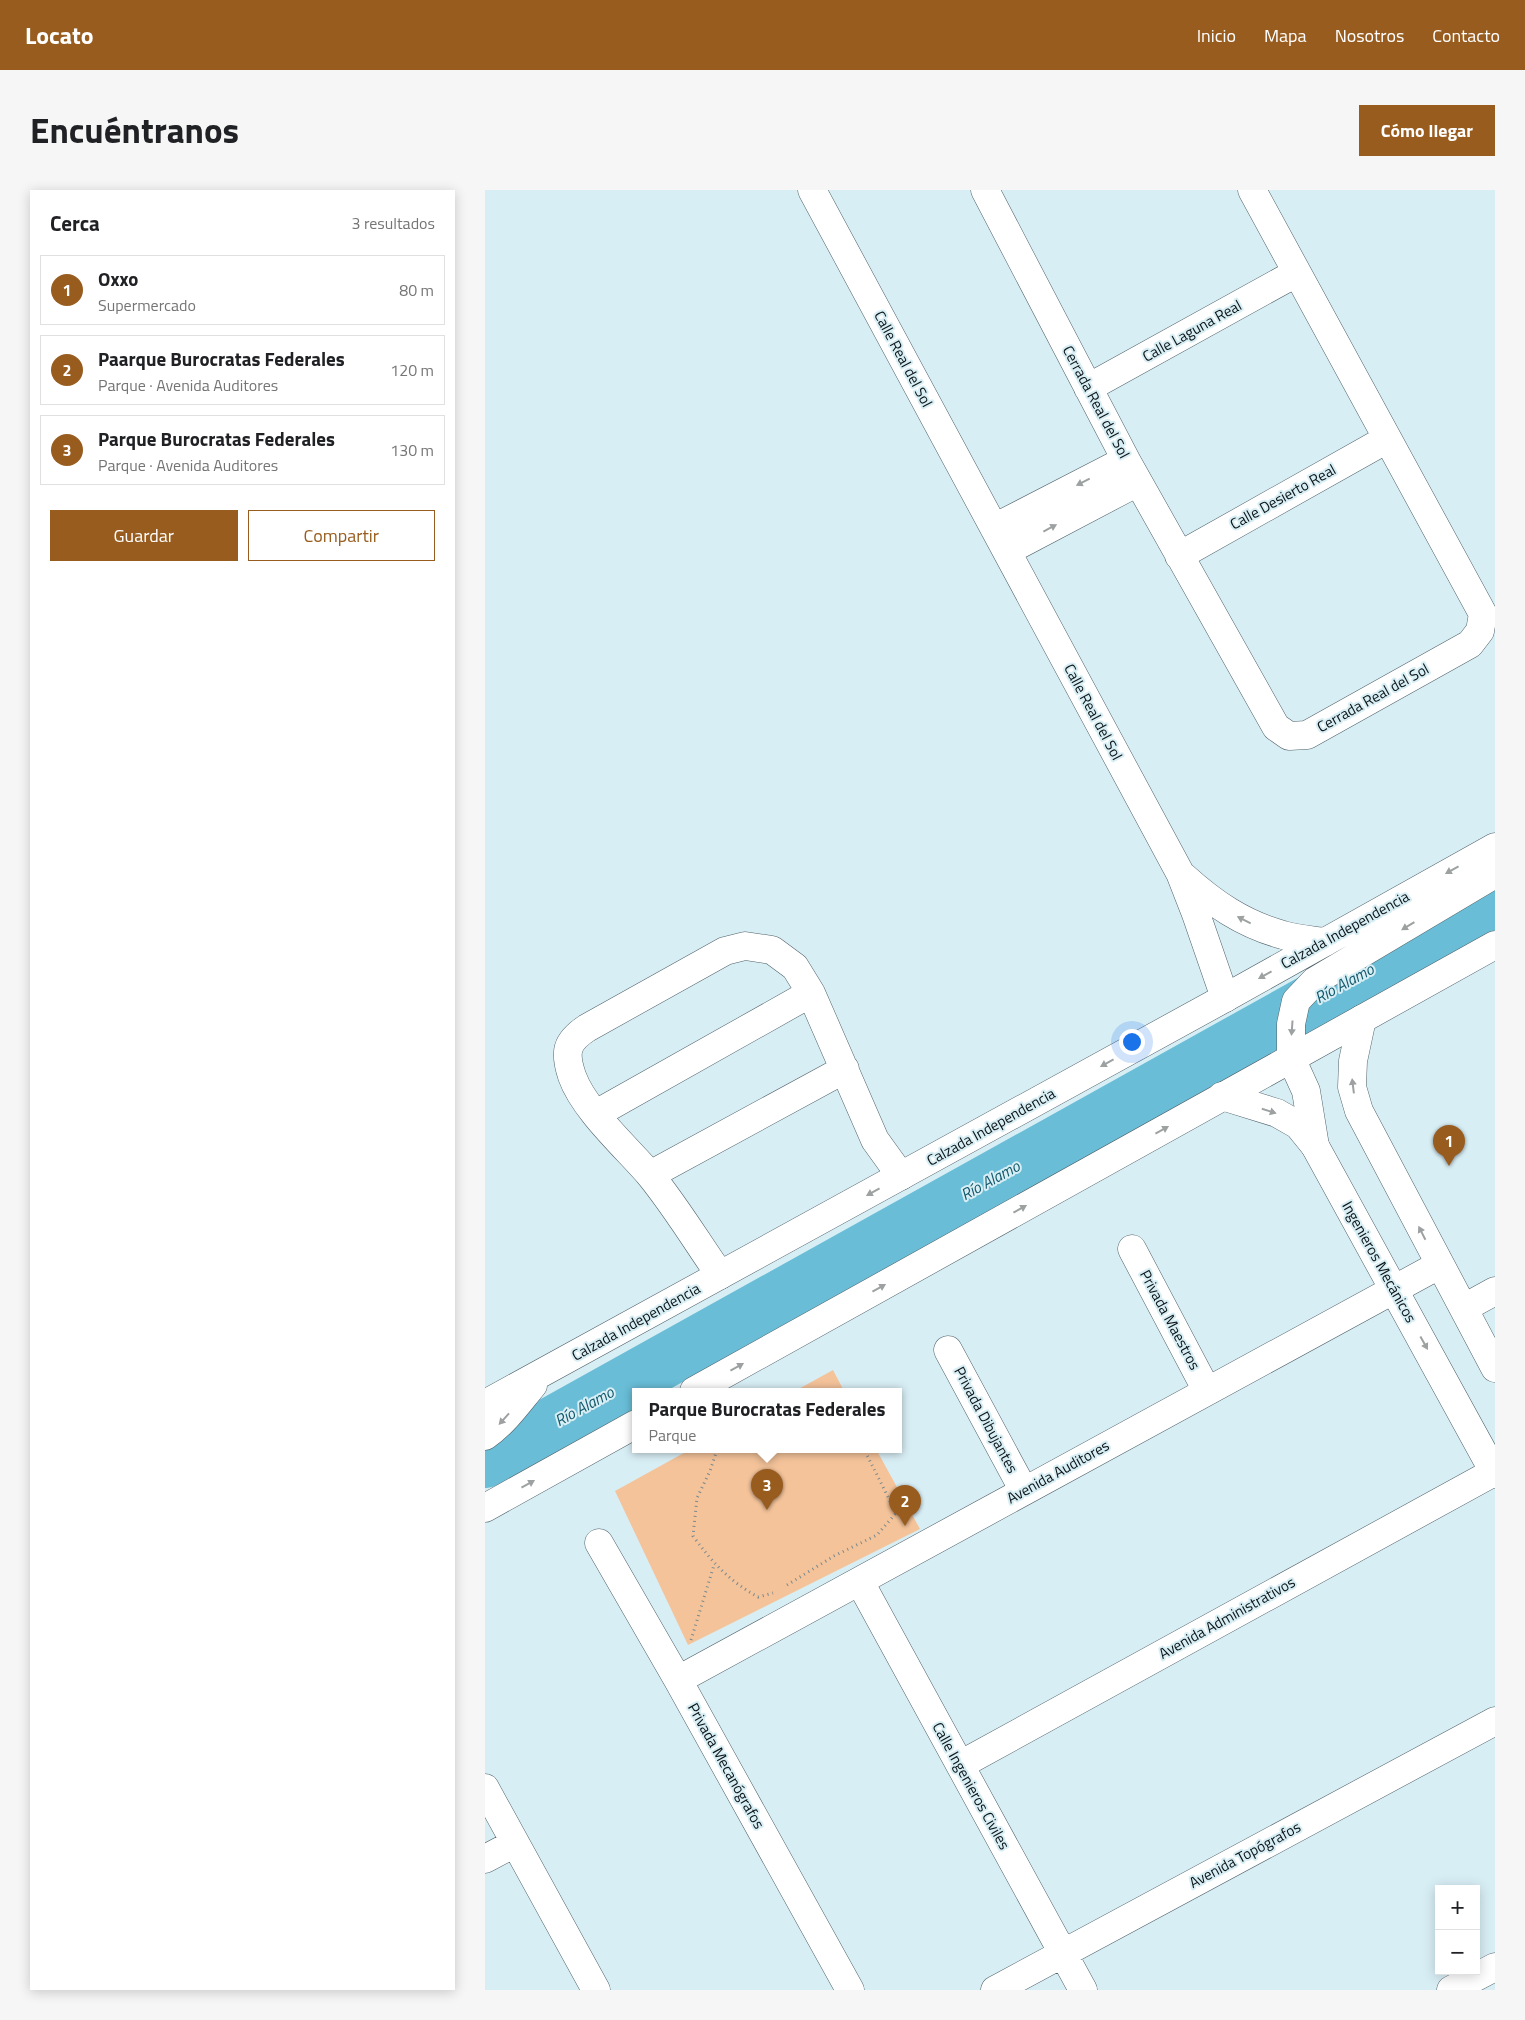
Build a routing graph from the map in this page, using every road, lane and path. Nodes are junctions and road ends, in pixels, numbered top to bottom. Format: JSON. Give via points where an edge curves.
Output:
{"nodes":[{"id":1,"x":812,"y":190,"type":"edge"},
{"id":2,"x":1252,"y":190,"type":"edge"},
{"id":3,"x":987,"y":191,"type":"edge"},
{"id":4,"x":1296,"y":273,"type":"junction"},
{"id":5,"x":1088,"y":388,"type":"junction"},
{"id":6,"x":1387,"y":439,"type":"junction"},
{"id":7,"x":1132,"y":471,"type":"junction"},
{"id":8,"x":1000,"y":540,"type":"junction"},
{"id":9,"x":1179,"y":556,"type":"junction"},
{"id":10,"x":1495,"y":846,"type":"edge"},
{"id":11,"x":1180,"y":873,"type":"junction"},
{"id":12,"x":1495,"y":874,"type":"edge"},
{"id":13,"x":1325,"y":942,"type":"junction"},
{"id":14,"x":1495,"y":945,"type":"edge"},
{"id":15,"x":811,"y":993,"type":"junction"},
{"id":16,"x":1225,"y":998,"type":"junction"},
{"id":17,"x":1362,"y":1019,"type":"junction"},
{"id":18,"x":1291,"y":1058,"type":"junction"},
{"id":19,"x":845,"y":1068,"type":"junction"},
{"id":20,"x":1222,"y":1096,"type":"junction"},
{"id":21,"x":596,"y":1114,"type":"junction"},
{"id":22,"x":1315,"y":1146,"type":"junction"},
{"id":23,"x":650,"y":1176,"type":"junction"},
{"id":24,"x":901,"y":1176,"type":"junction"},
{"id":25,"x":1132,"y":1249,"type":"dead end"},
{"id":26,"x":1439,"y":1266,"type":"junction"},
{"id":27,"x":721,"y":1275,"type":"junction"},
{"id":28,"x":1395,"y":1290,"type":"junction"},
{"id":29,"x":1495,"y":1291,"type":"edge"},
{"id":30,"x":1464,"y":1308,"type":"junction"},
{"id":31,"x":1486,"y":1329,"type":"edge"},
{"id":32,"x":948,"y":1350,"type":"dead end"},
{"id":33,"x":1495,"y":1368,"type":"edge"},
{"id":34,"x":544,"y":1372,"type":"junction"},
{"id":35,"x":699,"y":1388,"type":"edge"},
{"id":36,"x":1207,"y":1391,"type":"junction"},
{"id":37,"x":485,"y":1404,"type":"edge"},
{"id":38,"x":632,"y":1426,"type":"edge"},
{"id":39,"x":485,"y":1436,"type":"edge"},
{"id":40,"x":716,"y":1453,"type":"edge"},
{"id":41,"x":866,"y":1453,"type":"edge"},
{"id":42,"x":1495,"y":1473,"type":"edge"},
{"id":43,"x":1024,"y":1491,"type":"junction"},
{"id":44,"x":485,"y":1508,"type":"edge"},
{"id":45,"x":599,"y":1543,"type":"dead end"},
{"id":46,"x":714,"y":1565,"type":"junction"},
{"id":47,"x":860,"y":1582,"type":"junction"},
{"id":48,"x":678,"y":1680,"type":"junction"},
{"id":49,"x":1495,"y":1721,"type":"edge"},
{"id":50,"x":960,"y":1764,"type":"junction"},
{"id":51,"x":485,"y":1788,"type":"edge"},
{"id":52,"x":515,"y":1842,"type":"junction"},
{"id":53,"x":485,"y":1859,"type":"edge"},
{"id":54,"x":1063,"y":1953,"type":"junction"},
{"id":55,"x":1495,"y":1967,"type":"edge"},
{"id":56,"x":597,"y":1990,"type":"edge"},
{"id":57,"x":850,"y":1990,"type":"edge"},
{"id":58,"x":995,"y":1990,"type":"edge"},
{"id":59,"x":1083,"y":1990,"type":"edge"},
{"id":60,"x":1451,"y":1990,"type":"edge"}],
"edges":[{"from":1,"to":8,"type":"street","name":"Calle Real del Sol"},
{"from":2,"to":4,"type":"street","name":"Cerrada Real del Sol"},
{"from":3,"to":5,"type":"street","name":"Cerrada Real del Sol"},
{"from":4,"to":5,"type":"street","name":"Calle Laguna Real"},
{"from":4,"to":6,"type":"street","name":"Cerrada Real del Sol"},
{"from":5,"to":7,"type":"street","name":"Cerrada Real del Sol"},
{"from":6,"to":9,"type":"street","name":"Calle Desierto Real"},
{"from":6,"to":9,"type":"street","name":"Cerrada Real del Sol","via":[[1483,614],[1480,631],[1470,644],[1307,734],[1289,736],[1276,727]]},
{"from":7,"to":8,"type":"street"},
{"from":7,"to":9,"type":"street","name":"Cerrada Real del Sol"},
{"from":8,"to":11,"type":"street","name":"Calle Real del Sol"},
{"from":10,"to":13,"type":"street","name":"Calzada Independencia","one_way":true},
{"from":13,"to":11,"type":"street","name":"Calle Real del Sol","one_way":true,"via":[[1284,935],[1245,922],[1210,900]]},
{"from":11,"to":16,"type":"street","name":"Calle Real del Sol"},
{"from":12,"to":18,"type":"street","one_way":true,"via":[[1315,981],[1296,1001],[1291,1024]]},
{"from":13,"to":16,"type":"street","name":"Calzada Independencia","one_way":true},
{"from":14,"to":17,"type":"street"},
{"from":15,"to":19,"type":"street"},
{"from":15,"to":21,"type":"street"},
{"from":15,"to":21,"type":"street","via":[[795,967],[772,950],[745,946],[725,951],[596,1023],[573,1037],[568,1052],[573,1077]]},
{"from":16,"to":24,"type":"street","name":"Calzada Independencia","one_way":true},
{"from":17,"to":18,"type":"street"},
{"from":26,"to":17,"type":"street","one_way":true,"via":[[1359,1111],[1352,1087],[1353,1061]]},
{"from":18,"to":20,"type":"street"},
{"from":18,"to":22,"type":"street","via":[[1306,1091]]},
{"from":19,"to":23,"type":"street"},
{"from":19,"to":24,"type":"street","via":[[875,1140]]},
{"from":20,"to":22,"type":"street","name":"Ingenieros Mecánicos","one_way":true,"via":[[1277,1113],[1298,1125]]},
{"from":35,"to":20,"type":"street","one_way":true},
{"from":21,"to":23,"type":"street"},
{"from":22,"to":28,"type":"street","name":"Ingenieros Mecánicos"},
{"from":23,"to":27,"type":"street"},
{"from":24,"to":27,"type":"street","name":"Calzada Independencia","one_way":true},
{"from":25,"to":36,"type":"street","name":"Privada Maestros"},
{"from":26,"to":28,"type":"street","name":"Avenida Auditores"},
{"from":26,"to":30,"type":"street"},
{"from":27,"to":34,"type":"street","name":"Calzada Independencia"},
{"from":28,"to":36,"type":"street","name":"Avenida Auditores"},
{"from":28,"to":42,"type":"street","name":"Ingenieros Mecánicos","one_way":true},
{"from":29,"to":30,"type":"street"},
{"from":30,"to":31,"type":"street"},
{"from":31,"to":33,"type":"street"},
{"from":32,"to":43,"type":"street","name":"Privada Dibujantes"},
{"from":34,"to":37,"type":"street","name":"Calzada Independencia"},
{"from":34,"to":39,"type":"street","one_way":true,"via":[[495,1430]]},
{"from":36,"to":43,"type":"street","name":"Avenida Auditores"},
{"from":44,"to":38,"type":"street","one_way":true},
{"from":40,"to":46,"type":"path","via":[[697,1498],[693,1536]]},
{"from":41,"to":46,"type":"path","via":[[896,1513],[877,1535],[834,1556],[780,1590],[758,1597]]},
{"from":42,"to":50,"type":"street","name":"Avenida Administrativos"},
{"from":43,"to":47,"type":"street","name":"Avenida Auditores"},
{"from":45,"to":48,"type":"street","name":"Privada Mecanógrafos"},
{"from":46,"to":48,"type":"path"},
{"from":47,"to":48,"type":"street","name":"Avenida Auditores"},
{"from":47,"to":50,"type":"street","name":"Calle Ingenieros Civiles"},
{"from":48,"to":57,"type":"street","name":"Privada Mecanógrafos"},
{"from":49,"to":54,"type":"street","name":"Avenida Topógrafos"},
{"from":50,"to":54,"type":"street","name":"Calle Ingenieros Civiles"},
{"from":51,"to":52,"type":"street"},
{"from":52,"to":53,"type":"street"},
{"from":52,"to":56,"type":"street"},
{"from":54,"to":58,"type":"street","name":"Avenida Topógrafos"},
{"from":54,"to":59,"type":"street","name":"Calle Ingenieros Civiles"},
{"from":55,"to":60,"type":"street"}]}
